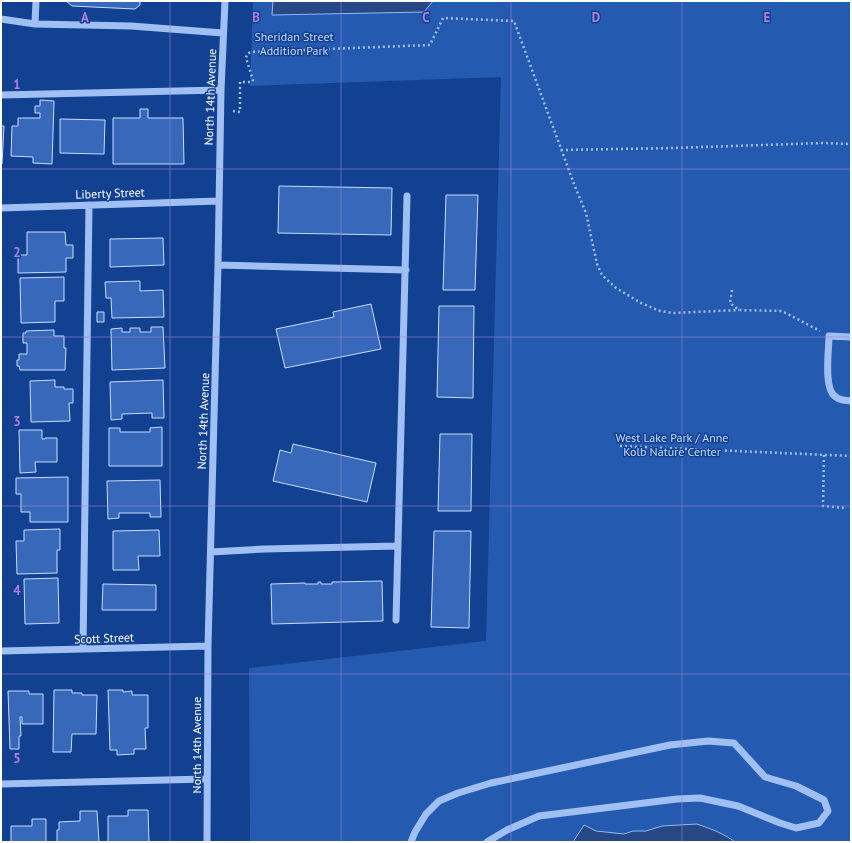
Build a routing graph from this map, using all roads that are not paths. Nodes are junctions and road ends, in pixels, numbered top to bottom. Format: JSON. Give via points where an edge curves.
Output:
{"nodes":[{"id":1,"x":36,"y":1,"type":"edge"},
{"id":2,"x":225,"y":1,"type":"edge"},
{"id":3,"x":1,"y":19,"type":"edge"},
{"id":4,"x":35,"y":24,"type":"junction"},
{"id":5,"x":223,"y":33,"type":"junction"},
{"id":6,"x":221,"y":90,"type":"junction"},
{"id":7,"x":1,"y":95,"type":"edge"},
{"id":8,"x":407,"y":196,"type":"dead end"},
{"id":9,"x":219,"y":201,"type":"junction"},
{"id":10,"x":90,"y":205,"type":"junction"},
{"id":11,"x":1,"y":208,"type":"edge"},
{"id":12,"x":218,"y":265,"type":"junction"},
{"id":13,"x":406,"y":270,"type":"junction"},
{"id":14,"x":851,"y":337,"type":"edge"},
{"id":15,"x":851,"y":400,"type":"edge"},
{"id":16,"x":398,"y":546,"type":"junction"},
{"id":17,"x":211,"y":552,"type":"junction"},
{"id":18,"x":396,"y":620,"type":"dead end"},
{"id":19,"x":208,"y":646,"type":"junction"},
{"id":20,"x":83,"y":649,"type":"junction"},
{"id":21,"x":1,"y":651,"type":"edge"},
{"id":22,"x":207,"y":779,"type":"junction"},
{"id":23,"x":1,"y":784,"type":"edge"},
{"id":24,"x":207,"y":842,"type":"edge"},
{"id":25,"x":411,"y":842,"type":"edge"},
{"id":26,"x":487,"y":842,"type":"edge"}],
"edges":[{"from":1,"to":4,"type":"street"},
{"from":2,"to":5,"type":"street","name":"North 14th Avenue"},
{"from":3,"to":4,"type":"street"},
{"from":4,"to":5,"type":"street","via":[[131,26]]},
{"from":5,"to":6,"type":"street","name":"North 14th Avenue"},
{"from":6,"to":7,"type":"street"},
{"from":6,"to":9,"type":"street","name":"North 14th Avenue"},
{"from":8,"to":13,"type":"street"},
{"from":9,"to":10,"type":"street","name":"Liberty Street"},
{"from":9,"to":12,"type":"street","name":"North 14th Avenue"},
{"from":10,"to":11,"type":"street","name":"Liberty Street"},
{"from":10,"to":20,"type":"street"},
{"from":12,"to":13,"type":"street"},
{"from":12,"to":17,"type":"street","name":"North 14th Avenue"},
{"from":13,"to":16,"type":"street"},
{"from":14,"to":15,"type":"street","via":[[829,336],[828,385],[834,397]]},
{"from":16,"to":17,"type":"street"},
{"from":16,"to":18,"type":"street"},
{"from":17,"to":19,"type":"street","name":"North 14th Avenue"},
{"from":19,"to":20,"type":"street","name":"Scott Street"},
{"from":19,"to":22,"type":"street","name":"North 14th Avenue"},
{"from":20,"to":21,"type":"street","name":"Scott Street"},
{"from":22,"to":23,"type":"street"},
{"from":22,"to":24,"type":"street","name":"North 14th Avenue"},
{"from":25,"to":26,"type":"street","via":[[426,814],[439,801],[458,793],[491,782],[670,746],[708,741],[734,743],[766,777],[796,786],[824,800],[828,811],[819,823],[796,828],[738,806],[700,798],[677,799],[539,816]]}]}
